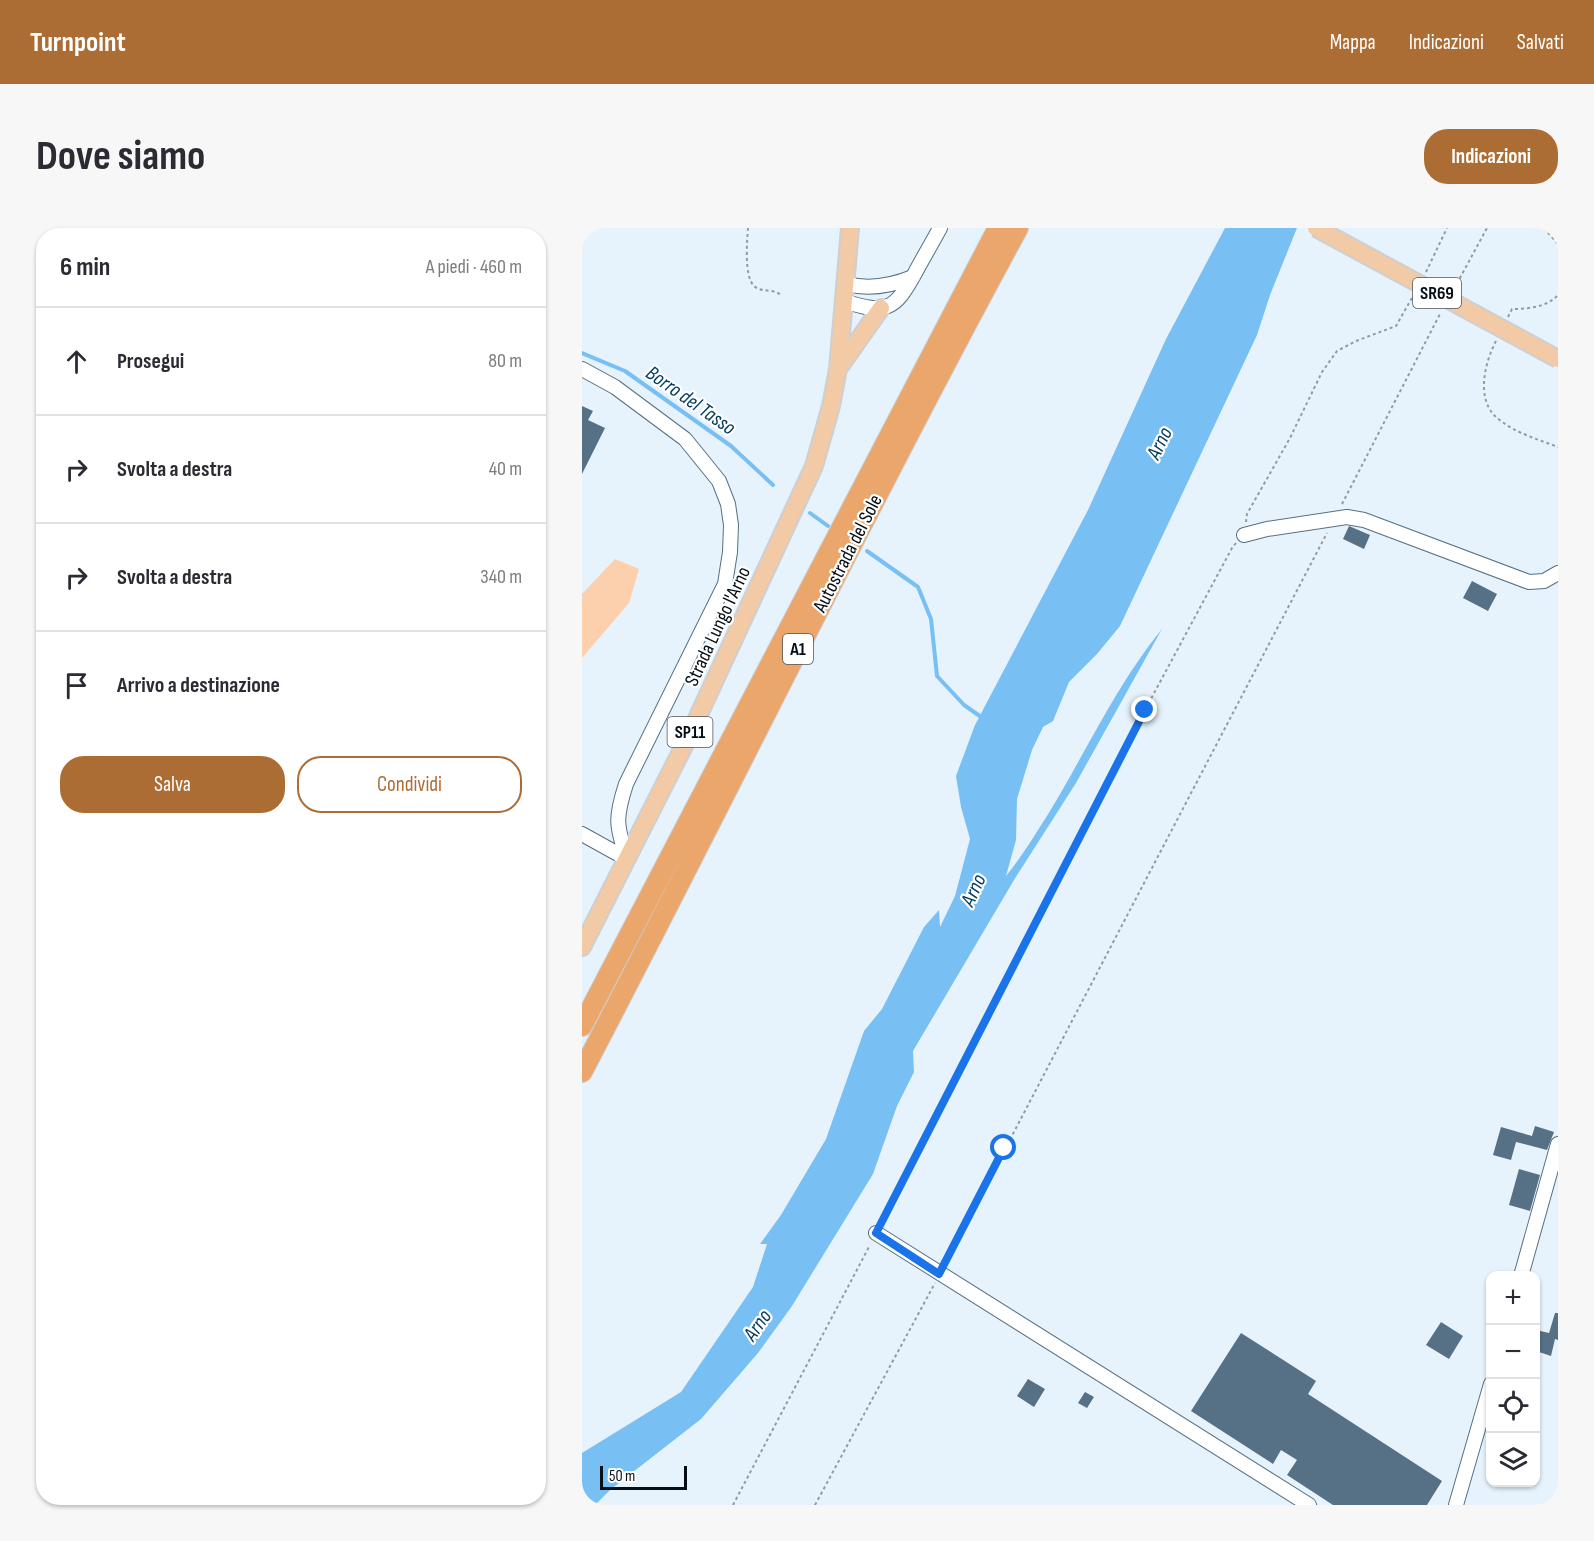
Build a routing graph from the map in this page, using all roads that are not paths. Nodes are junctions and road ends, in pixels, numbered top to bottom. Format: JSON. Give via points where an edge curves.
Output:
{"nodes":[{"id":1,"x":850,"y":228,"type":"edge"},
{"id":2,"x":940,"y":228,"type":"edge"},
{"id":3,"x":998,"y":228,"type":"edge"},
{"id":4,"x":1018,"y":228,"type":"edge"},
{"id":5,"x":1316,"y":228,"type":"edge"},
{"id":6,"x":913,"y":277,"type":"junction"},
{"id":7,"x":847,"y":284,"type":"junction"},
{"id":8,"x":844,"y":301,"type":"junction"},
{"id":9,"x":881,"y":308,"type":"junction"},
{"id":10,"x":1558,"y":359,"type":"edge"},
{"id":11,"x":582,"y":369,"type":"edge"},
{"id":12,"x":838,"y":369,"type":"junction"},
{"id":13,"x":1244,"y":535,"type":"road end"},
{"id":14,"x":1558,"y":573,"type":"edge"},
{"id":15,"x":582,"y":834,"type":"edge"},
{"id":16,"x":627,"y":859,"type":"junction"},
{"id":17,"x":582,"y":947,"type":"edge"},
{"id":18,"x":582,"y":1026,"type":"edge"},
{"id":19,"x":582,"y":1072,"type":"edge"},
{"id":20,"x":1558,"y":1144,"type":"edge"},
{"id":21,"x":876,"y":1233,"type":"road end"},
{"id":22,"x":1522,"y":1271,"type":"edge"},
{"id":23,"x":1486,"y":1401,"type":"edge"},
{"id":24,"x":1309,"y":1505,"type":"edge"},
{"id":25,"x":1456,"y":1505,"type":"edge"}],
"edges":[{"from":1,"to":7,"type":"main road","name":"Strada Lungo l'Arno"},
{"from":2,"to":6,"type":"street"},
{"from":3,"to":18,"type":"highway","name":"Autostrada del Sole","number":"A1"},
{"from":4,"to":19,"type":"highway","name":"Autostrada del Sole","number":"A1"},
{"from":5,"to":10,"type":"main road","number":"SR69","bridge":true},
{"from":6,"to":7,"type":"street","via":[[880,286]]},
{"from":6,"to":9,"type":"street","via":[[900,298]]},
{"from":7,"to":8,"type":"main road","name":"Strada Lungo l'Arno"},
{"from":8,"to":9,"type":"street"},
{"from":8,"to":12,"type":"main road","name":"Strada Lungo l'Arno"},
{"from":9,"to":12,"type":"main road"},
{"from":11,"to":16,"type":"street","via":[[615,387],[685,439],[719,481],[731,525],[725,584],[623,792],[618,832]]},
{"from":12,"to":16,"type":"main road","name":"Strada Lungo l'Arno","number":"SP11","via":[[814,465],[688,738]]},
{"from":13,"to":14,"type":"street","via":[[1347,517],[1529,582],[1544,581]]},
{"from":15,"to":16,"type":"street"},
{"from":16,"to":17,"type":"main road","name":"Strada Lungo l'Arno","number":"SP11"},
{"from":20,"to":22,"type":"street"},
{"from":21,"to":24,"type":"street"},
{"from":23,"to":25,"type":"street"}]}
